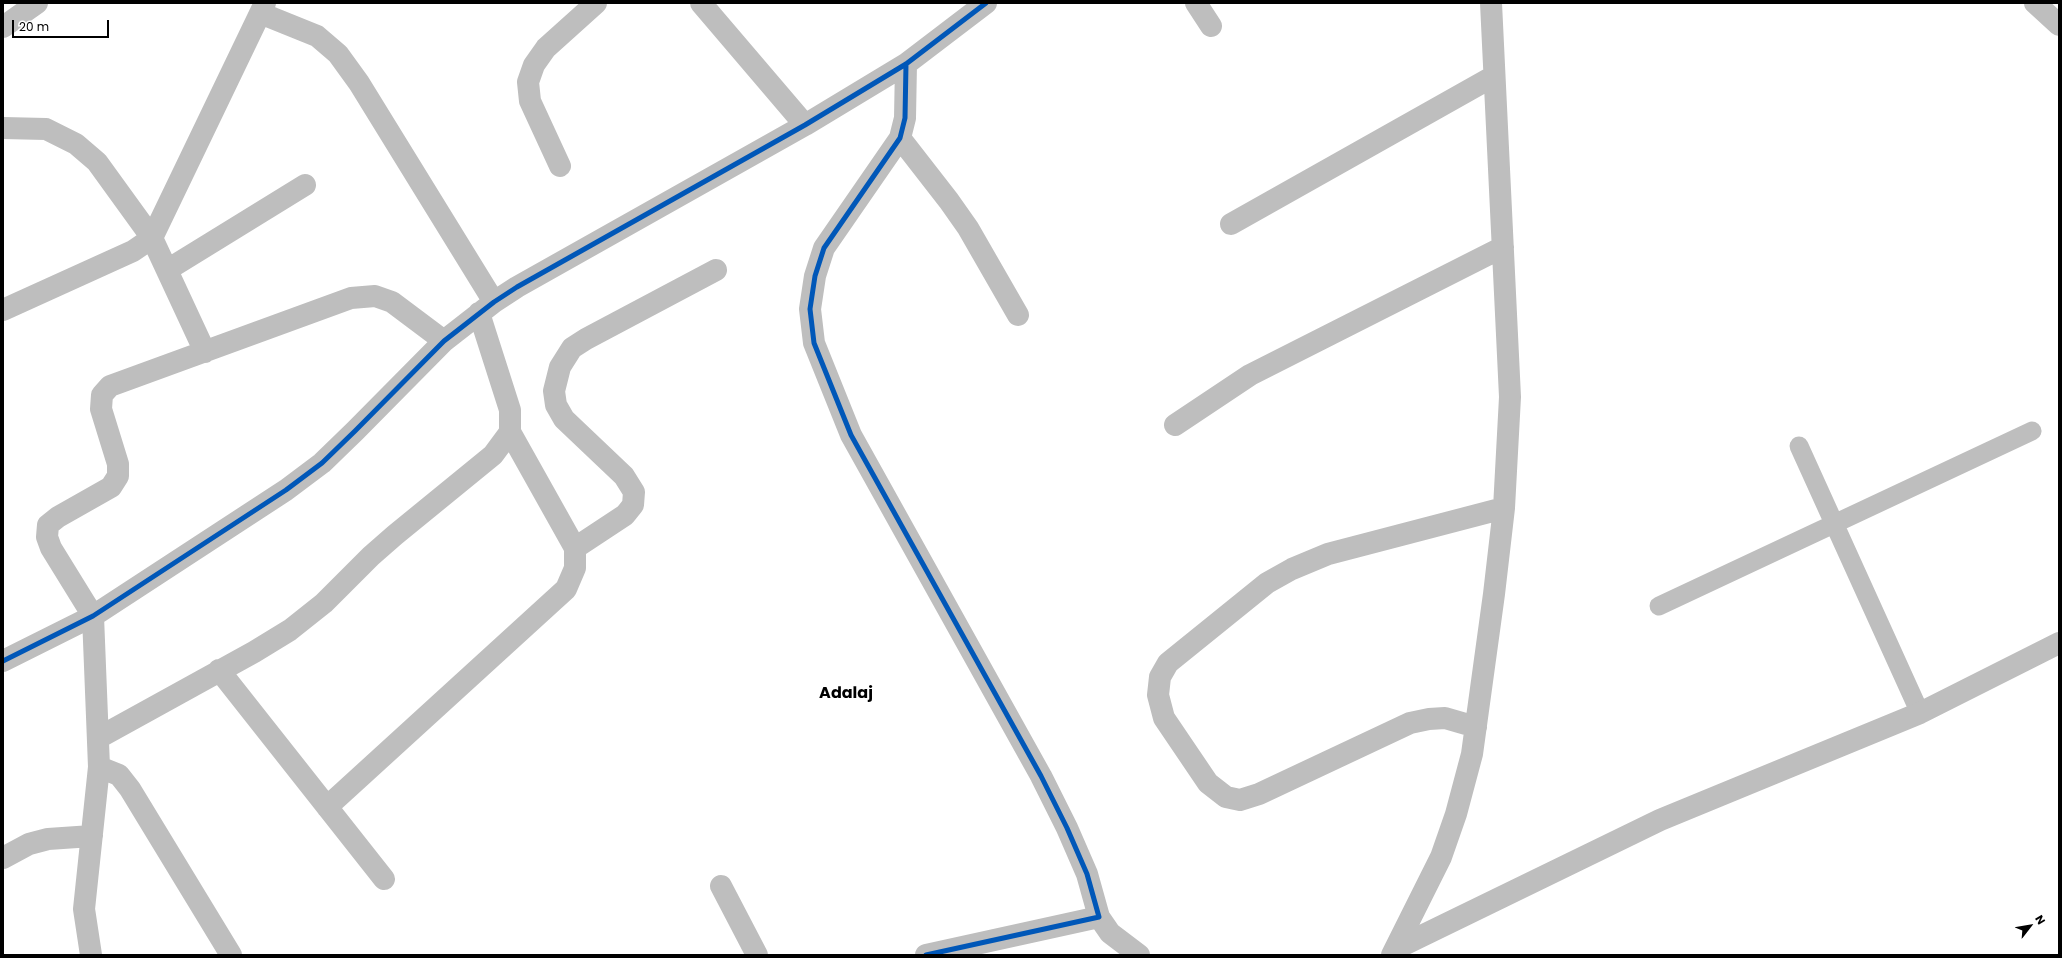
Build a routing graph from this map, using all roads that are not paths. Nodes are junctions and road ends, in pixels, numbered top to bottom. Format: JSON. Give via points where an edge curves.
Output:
{"nodes":[{"id":1,"x":37,"y":3,"type":"edge"},
{"id":2,"x":596,"y":3,"type":"edge"},
{"id":3,"x":701,"y":3,"type":"edge"},
{"id":4,"x":986,"y":3,"type":"edge"},
{"id":5,"x":1196,"y":3,"type":"edge"},
{"id":6,"x":1490,"y":3,"type":"edge"},
{"id":7,"x":2035,"y":3,"type":"edge"},
{"id":8,"x":262,"y":8,"type":"edge"},
{"id":9,"x":2059,"y":25,"type":"edge"},
{"id":10,"x":1211,"y":26,"type":"dead end"},
{"id":11,"x":3,"y":27,"type":"edge"},
{"id":12,"x":906,"y":64,"type":"junction"},
{"id":13,"x":1494,"y":76,"type":"junction"},
{"id":14,"x":805,"y":125,"type":"junction"},
{"id":15,"x":3,"y":128,"type":"edge"},
{"id":16,"x":900,"y":138,"type":"junction"},
{"id":17,"x":560,"y":166,"type":"dead end"},
{"id":18,"x":305,"y":185,"type":"dead end"},
{"id":19,"x":1231,"y":224,"type":"dead end"},
{"id":20,"x":152,"y":238,"type":"junction"},
{"id":21,"x":1503,"y":247,"type":"junction"},
{"id":22,"x":166,"y":270,"type":"junction"},
{"id":23,"x":716,"y":270,"type":"dead end"},
{"id":24,"x":487,"y":308,"type":"junction"},
{"id":25,"x":3,"y":310,"type":"edge"},
{"id":26,"x":1018,"y":315,"type":"dead end"},
{"id":27,"x":444,"y":342,"type":"junction"},
{"id":28,"x":205,"y":352,"type":"junction"},
{"id":29,"x":1175,"y":425,"type":"dead end"},
{"id":30,"x":2032,"y":431,"type":"dead end"},
{"id":31,"x":510,"y":432,"type":"junction"},
{"id":32,"x":1799,"y":446,"type":"dead end"},
{"id":33,"x":1504,"y":508,"type":"junction"},
{"id":34,"x":1834,"y":523,"type":"junction"},
{"id":35,"x":575,"y":548,"type":"junction"},
{"id":36,"x":1659,"y":606,"type":"dead end"},
{"id":37,"x":94,"y":616,"type":"junction"},
{"id":38,"x":2059,"y":643,"type":"edge"},
{"id":39,"x":3,"y":661,"type":"edge"},
{"id":40,"x":219,"y":670,"type":"junction"},
{"id":41,"x":1920,"y":713,"type":"junction"},
{"id":42,"x":1476,"y":727,"type":"junction"},
{"id":43,"x":98,"y":738,"type":"junction"},
{"id":44,"x":99,"y":767,"type":"junction"},
{"id":45,"x":327,"y":807,"type":"junction"},
{"id":46,"x":92,"y":836,"type":"junction"},
{"id":47,"x":3,"y":858,"type":"edge"},
{"id":48,"x":384,"y":879,"type":"dead end"},
{"id":49,"x":721,"y":886,"type":"dead end"},
{"id":50,"x":1104,"y":925,"type":"junction"},
{"id":51,"x":958,"y":951,"type":"edge"},
{"id":52,"x":1394,"y":952,"type":"edge"},
{"id":53,"x":91,"y":955,"type":"edge"},
{"id":54,"x":230,"y":955,"type":"edge"},
{"id":55,"x":757,"y":955,"type":"edge"},
{"id":56,"x":926,"y":955,"type":"edge"},
{"id":57,"x":1114,"y":955,"type":"edge"},
{"id":58,"x":1139,"y":955,"type":"edge"}],
"edges":[{"from":1,"to":11,"type":"street"},
{"from":2,"to":17,"type":"street","via":[[546,48],[534,65],[528,82],[530,101]]},
{"from":3,"to":14,"type":"street"},
{"from":4,"to":12,"type":"street"},
{"from":5,"to":10,"type":"street"},
{"from":6,"to":13,"type":"street"},
{"from":7,"to":9,"type":"street"},
{"from":8,"to":20,"type":"street"},
{"from":8,"to":24,"type":"street","via":[[317,36],[338,54],[359,83]]},
{"from":12,"to":14,"type":"street"},
{"from":12,"to":16,"type":"street","via":[[905,118]]},
{"from":13,"to":19,"type":"street"},
{"from":13,"to":21,"type":"street"},
{"from":14,"to":24,"type":"street","via":[[524,283]]},
{"from":15,"to":20,"type":"street","via":[[46,129],[76,144],[97,162]]},
{"from":16,"to":26,"type":"street","via":[[968,228]]},
{"from":16,"to":50,"type":"street","via":[[824,248],[815,276],[810,309],[814,343],[851,435],[1067,828],[1087,874]]},
{"from":18,"to":22,"type":"street"},
{"from":20,"to":22,"type":"street"},
{"from":20,"to":25,"type":"street","via":[[133,251]]},
{"from":21,"to":29,"type":"street","via":[[1250,375]]},
{"from":21,"to":33,"type":"street","via":[[1510,397]]},
{"from":22,"to":28,"type":"street"},
{"from":23,"to":35,"type":"street","via":[[586,339],[572,348],[560,367],[554,391],[556,405],[564,418],[624,476],[634,492],[632,505],[625,515]]},
{"from":24,"to":27,"type":"street"},
{"from":24,"to":31,"type":"street","via":[[510,410]]},
{"from":27,"to":28,"type":"street","via":[[392,302],[375,296],[351,298]]},
{"from":27,"to":37,"type":"street","via":[[322,463],[286,490]]},
{"from":28,"to":37,"type":"street","via":[[110,386],[102,395],[101,409],[118,464],[118,476],[111,486],[48,525],[47,537],[51,548]]},
{"from":30,"to":34,"type":"lane"},
{"from":31,"to":35,"type":"street"},
{"from":31,"to":40,"type":"street","via":[[493,455],[371,556],[324,603],[290,630]]},
{"from":32,"to":34,"type":"lane"},
{"from":33,"to":42,"type":"street"},
{"from":33,"to":42,"type":"street","via":[[1328,554],[1292,569],[1267,583],[1168,663],[1160,677],[1158,695],[1164,718],[1208,783],[1226,797],[1240,800],[1259,794],[1410,723],[1445,718]]},
{"from":34,"to":36,"type":"lane"},
{"from":34,"to":41,"type":"lane"},
{"from":35,"to":45,"type":"street","via":[[575,568],[566,589]]},
{"from":37,"to":39,"type":"street"},
{"from":37,"to":43,"type":"street"},
{"from":38,"to":41,"type":"street"},
{"from":40,"to":43,"type":"street"},
{"from":40,"to":45,"type":"street"},
{"from":41,"to":52,"type":"street","via":[[1660,820]]},
{"from":42,"to":52,"type":"street","via":[[1456,814],[1441,857]]},
{"from":43,"to":44,"type":"street"},
{"from":44,"to":46,"type":"street"},
{"from":44,"to":54,"type":"street","via":[[120,775],[130,788]]},
{"from":45,"to":48,"type":"street"},
{"from":46,"to":47,"type":"street","via":[[48,839],[29,844]]},
{"from":46,"to":53,"type":"street","via":[[84,909]]},
{"from":49,"to":55,"type":"street"},
{"from":50,"to":51,"type":"street"},
{"from":50,"to":57,"type":"street"},
{"from":50,"to":58,"type":"street"},
{"from":51,"to":56,"type":"street"}]}
